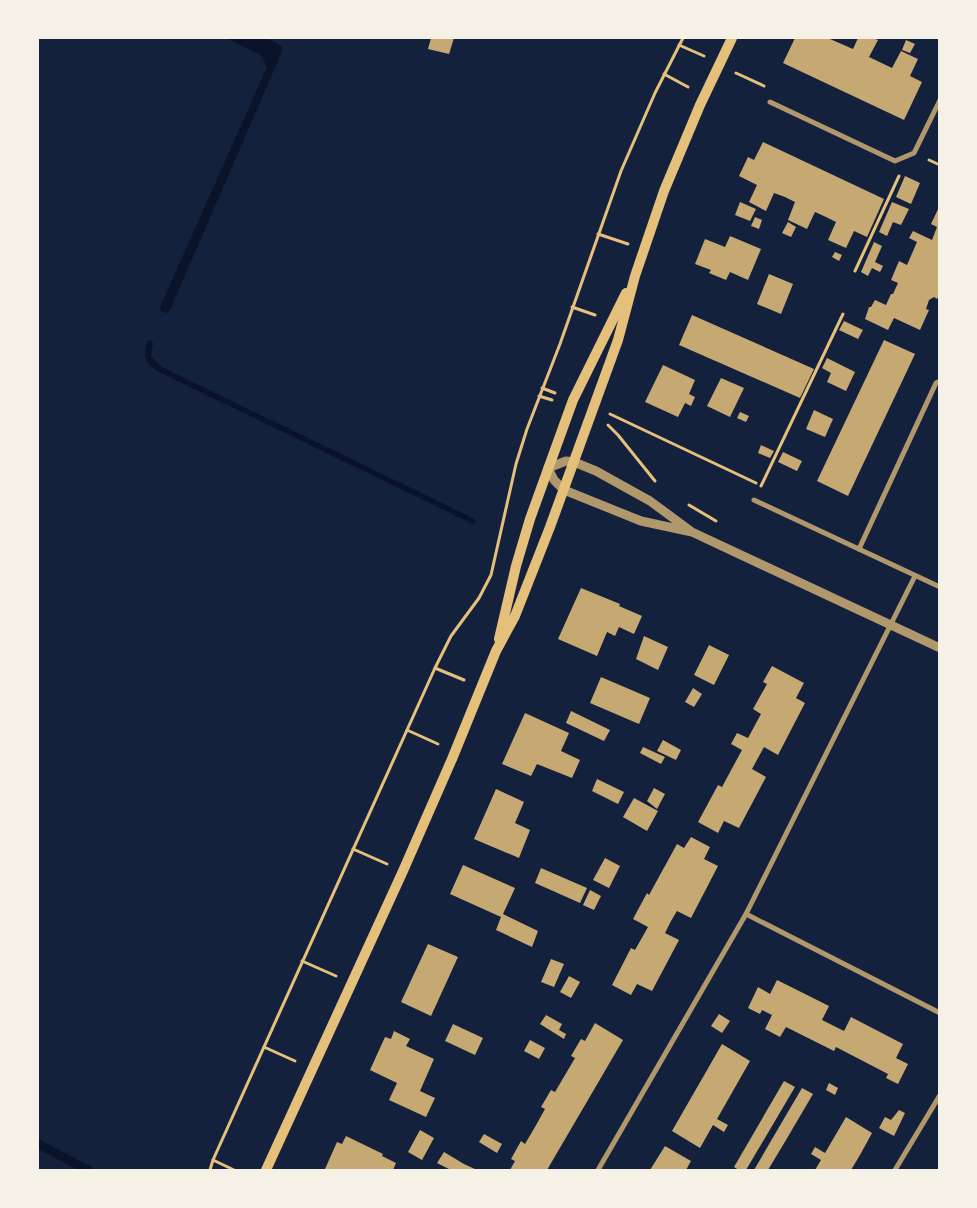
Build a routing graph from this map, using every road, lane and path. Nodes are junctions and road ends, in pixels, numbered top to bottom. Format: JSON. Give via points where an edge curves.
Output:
{"nodes":[{"id":1,"x":683,"y":38,"type":"edge"},
{"id":2,"x":732,"y":38,"type":"edge"},
{"id":3,"x":664,"y":74,"type":"junction"},
{"id":4,"x":688,"y":87,"type":"dead end"},
{"id":5,"x":940,"y":100,"type":"edge"},
{"id":6,"x":770,"y":102,"type":"dead end"},
{"id":7,"x":909,"y":155,"type":"junction"},
{"id":8,"x":598,"y":234,"type":"junction"},
{"id":9,"x":644,"y":248,"type":"junction"},
{"id":10,"x":855,"y":270,"type":"dead end"},
{"id":11,"x":634,"y":276,"type":"junction"},
{"id":12,"x":843,"y":314,"type":"dead end"},
{"id":13,"x":940,"y":382,"type":"edge"},
{"id":14,"x":542,"y":388,"type":"junction"},
{"id":15,"x":538,"y":396,"type":"junction"},
{"id":16,"x":572,"y":403,"type":"junction"},
{"id":17,"x":593,"y":411,"type":"junction"},
{"id":18,"x":574,"y":462,"type":"junction"},
{"id":19,"x":548,"y":468,"type":"junction"},
{"id":20,"x":660,"y":484,"type":"dead end"},
{"id":21,"x":761,"y":486,"type":"junction"},
{"id":22,"x":564,"y":490,"type":"junction"},
{"id":23,"x":754,"y":500,"type":"joint"},
{"id":24,"x":684,"y":502,"type":"dead end"},
{"id":25,"x":721,"y":524,"type":"dead end"},
{"id":26,"x":692,"y":532,"type":"junction"},
{"id":27,"x":858,"y":549,"type":"junction"},
{"id":28,"x":915,"y":576,"type":"junction"},
{"id":29,"x":940,"y":587,"type":"edge"},
{"id":30,"x":891,"y":625,"type":"junction"},
{"id":31,"x":940,"y":648,"type":"edge"},
{"id":32,"x":496,"y":651,"type":"junction"},
{"id":33,"x":435,"y":668,"type":"junction"},
{"id":34,"x":481,"y":687,"type":"junction"},
{"id":35,"x":407,"y":730,"type":"junction"},
{"id":36,"x":455,"y":751,"type":"junction"},
{"id":37,"x":353,"y":849,"type":"junction"},
{"id":38,"x":403,"y":871,"type":"junction"},
{"id":39,"x":746,"y":914,"type":"junction"},
{"id":40,"x":302,"y":961,"type":"junction"},
{"id":41,"x":352,"y":984,"type":"junction"},
{"id":42,"x":940,"y":1013,"type":"edge"},
{"id":43,"x":264,"y":1047,"type":"junction"},
{"id":44,"x":312,"y":1068,"type":"junction"},
{"id":45,"x":940,"y":1095,"type":"edge"},
{"id":46,"x":213,"y":1160,"type":"junction"},
{"id":47,"x":210,"y":1170,"type":"edge"},
{"id":48,"x":234,"y":1170,"type":"edge"},
{"id":49,"x":266,"y":1170,"type":"edge"},
{"id":50,"x":598,"y":1170,"type":"edge"},
{"id":51,"x":895,"y":1170,"type":"edge"}],
"edges":[{"from":1,"to":3,"type":"path"},
{"from":2,"to":9,"type":"main road","via":[[680,149]]},
{"from":3,"to":4,"type":"path"},
{"from":3,"to":8,"type":"path","via":[[636,134]]},
{"from":5,"to":7,"type":"street","via":[[914,153]]},
{"from":6,"to":7,"type":"street","via":[[895,161]]},
{"from":7,"to":10,"type":"path"},
{"from":8,"to":9,"type":"path"},
{"from":8,"to":14,"type":"path"},
{"from":9,"to":11,"type":"main road"},
{"from":11,"to":16,"type":"main road"},
{"from":11,"to":17,"type":"main road","via":[[623,324]]},
{"from":12,"to":21,"type":"path"},
{"from":13,"to":27,"type":"street","via":[[936,383]]},
{"from":14,"to":15,"type":"path"},
{"from":14,"to":16,"type":"path"},
{"from":15,"to":16,"type":"path"},
{"from":15,"to":33,"type":"path","via":[[516,464],[491,576],[451,636]]},
{"from":16,"to":19,"type":"main road"},
{"from":17,"to":18,"type":"main road"},
{"from":17,"to":20,"type":"path"},
{"from":17,"to":21,"type":"path"},
{"from":18,"to":19,"type":"street","via":[[560,462]]},
{"from":18,"to":22,"type":"main road"},
{"from":18,"to":26,"type":"street","via":[[650,501]]},
{"from":19,"to":22,"type":"street"},
{"from":19,"to":32,"type":"main road","via":[[516,566]]},
{"from":21,"to":23,"type":"path"},
{"from":22,"to":26,"type":"street","via":[[641,521]]},
{"from":22,"to":32,"type":"main road","via":[[515,616]]},
{"from":23,"to":27,"type":"street"},
{"from":24,"to":25,"type":"path"},
{"from":26,"to":30,"type":"street"},
{"from":27,"to":28,"type":"street"},
{"from":28,"to":29,"type":"street"},
{"from":28,"to":30,"type":"street"},
{"from":30,"to":31,"type":"street"},
{"from":30,"to":39,"type":"street"},
{"from":32,"to":34,"type":"main road"},
{"from":33,"to":34,"type":"path"},
{"from":33,"to":35,"type":"path"},
{"from":34,"to":36,"type":"main road"},
{"from":35,"to":36,"type":"path"},
{"from":35,"to":37,"type":"path"},
{"from":36,"to":38,"type":"main road"},
{"from":37,"to":38,"type":"path"},
{"from":37,"to":40,"type":"path"},
{"from":38,"to":41,"type":"main road"},
{"from":39,"to":42,"type":"street"},
{"from":39,"to":50,"type":"street"},
{"from":40,"to":41,"type":"path"},
{"from":40,"to":43,"type":"path"},
{"from":41,"to":44,"type":"main road"},
{"from":43,"to":44,"type":"path"},
{"from":43,"to":46,"type":"path"},
{"from":44,"to":49,"type":"main road"},
{"from":45,"to":51,"type":"street"},
{"from":46,"to":47,"type":"path"},
{"from":46,"to":48,"type":"path"}]}
